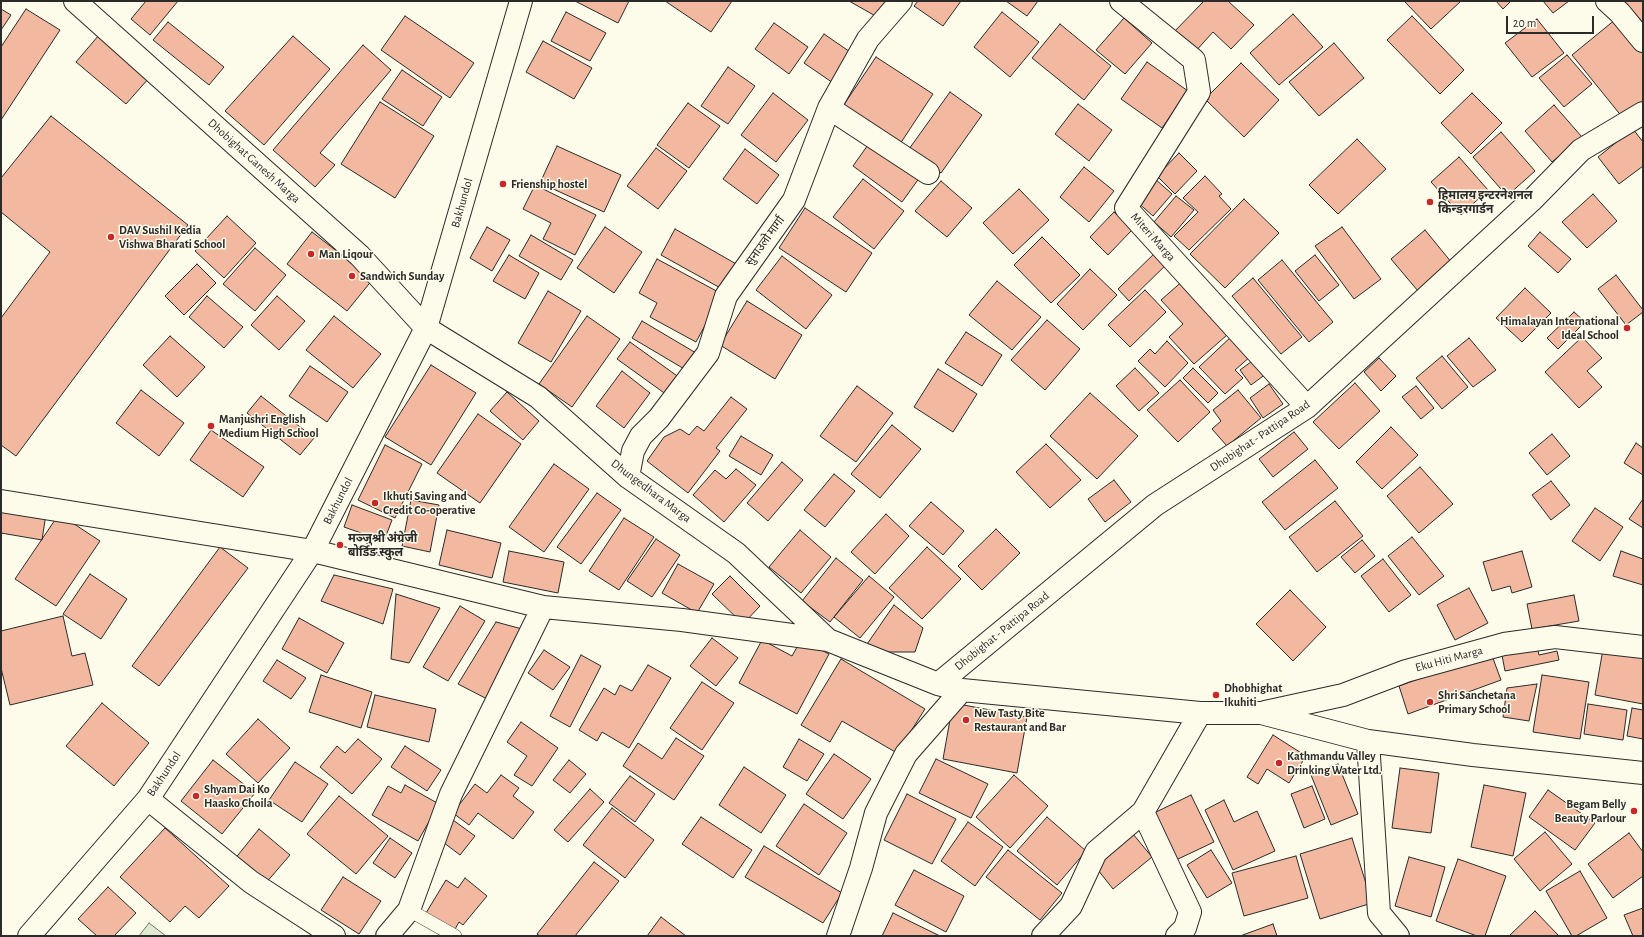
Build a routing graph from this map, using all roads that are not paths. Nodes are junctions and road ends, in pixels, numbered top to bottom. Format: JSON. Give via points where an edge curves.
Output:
{"nodes":[{"id":1,"x":75,"y":1,"type":"edge"},
{"id":2,"x":521,"y":1,"type":"edge"},
{"id":3,"x":901,"y":1,"type":"edge"},
{"id":4,"x":1121,"y":1,"type":"edge"},
{"id":5,"x":1607,"y":1,"type":"edge"},
{"id":6,"x":1643,"y":41,"type":"edge"},
{"id":7,"x":829,"y":108,"type":"junction"},
{"id":8,"x":1643,"y":113,"type":"edge"},
{"id":9,"x":928,"y":174,"type":"dead end"},
{"id":10,"x":426,"y":328,"type":"junction"},
{"id":11,"x":1307,"y":407,"type":"junction"},
{"id":12,"x":628,"y":477,"type":"junction"},
{"id":13,"x":1,"y":501,"type":"edge"},
{"id":14,"x":313,"y":551,"type":"junction"},
{"id":15,"x":543,"y":607,"type":"junction"},
{"id":16,"x":828,"y":640,"type":"junction"},
{"id":17,"x":1643,"y":647,"type":"edge"},
{"id":18,"x":938,"y":684,"type":"junction"},
{"id":19,"x":962,"y":690,"type":"junction"},
{"id":20,"x":1200,"y":713,"type":"junction"},
{"id":21,"x":1261,"y":713,"type":"junction"},
{"id":22,"x":1368,"y":741,"type":"junction"},
{"id":23,"x":1643,"y":773,"type":"edge"},
{"id":24,"x":148,"y":798,"type":"junction"},
{"id":25,"x":1143,"y":812,"type":"junction"},
{"id":26,"x":409,"y":910,"type":"junction"},
{"id":27,"x":30,"y":936,"type":"edge"},
{"id":28,"x":334,"y":936,"type":"edge"},
{"id":29,"x":387,"y":936,"type":"edge"},
{"id":30,"x":455,"y":936,"type":"edge"},
{"id":31,"x":838,"y":936,"type":"edge"},
{"id":32,"x":1042,"y":936,"type":"edge"},
{"id":33,"x":1177,"y":936,"type":"edge"},
{"id":34,"x":1398,"y":936,"type":"edge"}],
"edges":[{"from":1,"to":10,"type":"street","name":"Dhobighat Ganesh Marga","via":[[360,256]]},
{"from":2,"to":10,"type":"street","name":"Bakhundol"},
{"from":3,"to":7,"type":"street","name":"सुनाउलो मार्गा","via":[[868,39]]},
{"from":4,"to":11,"type":"street","name":"Miteri Marga","via":[[1194,60],[1199,92],[1126,208]]},
{"from":5,"to":6,"type":"street"},
{"from":7,"to":9,"type":"street"},
{"from":7,"to":12,"type":"street","name":"सुनाउलो मार्गा","via":[[794,200],[726,296],[708,353],[659,418],[641,436],[634,451]]},
{"from":8,"to":11,"type":"street","name":"Dhobighat - Pattipa Road","via":[[1581,150],[1531,201]]},
{"from":10,"to":12,"type":"street","name":"Dhungedhara Marga","via":[[538,396]]},
{"from":10,"to":14,"type":"street","name":"Bakhundol"},
{"from":11,"to":18,"type":"street","name":"Dhobighat - Pattipa Road","via":[[1155,505]]},
{"from":12,"to":16,"type":"street","name":"Dhungedhara Marga","via":[[736,553]]},
{"from":13,"to":14,"type":"street"},
{"from":14,"to":15,"type":"street"},
{"from":14,"to":24,"type":"street","name":"Bakhundol"},
{"from":15,"to":16,"type":"street","via":[[682,620]]},
{"from":15,"to":26,"type":"street","via":[[451,794]]},
{"from":16,"to":18,"type":"street"},
{"from":17,"to":21,"type":"street","name":"Eku Hiti Marga","via":[[1555,637],[1504,644],[1406,671],[1343,695]]},
{"from":18,"to":19,"type":"street"},
{"from":19,"to":20,"type":"street"},
{"from":19,"to":31,"type":"street","via":[[906,754],[880,806]]},
{"from":20,"to":21,"type":"street"},
{"from":20,"to":25,"type":"street"},
{"from":21,"to":22,"type":"street"},
{"from":22,"to":23,"type":"street"},
{"from":22,"to":34,"type":"street","via":[[1379,913]]},
{"from":24,"to":27,"type":"street","name":"Bakhundol"},
{"from":24,"to":28,"type":"street","via":[[251,882]]},
{"from":25,"to":32,"type":"street","via":[[1096,852],[1071,906]]},
{"from":25,"to":33,"type":"street","via":[[1190,912],[1185,928]]},
{"from":26,"to":29,"type":"street"},
{"from":26,"to":30,"type":"lane"}]}
